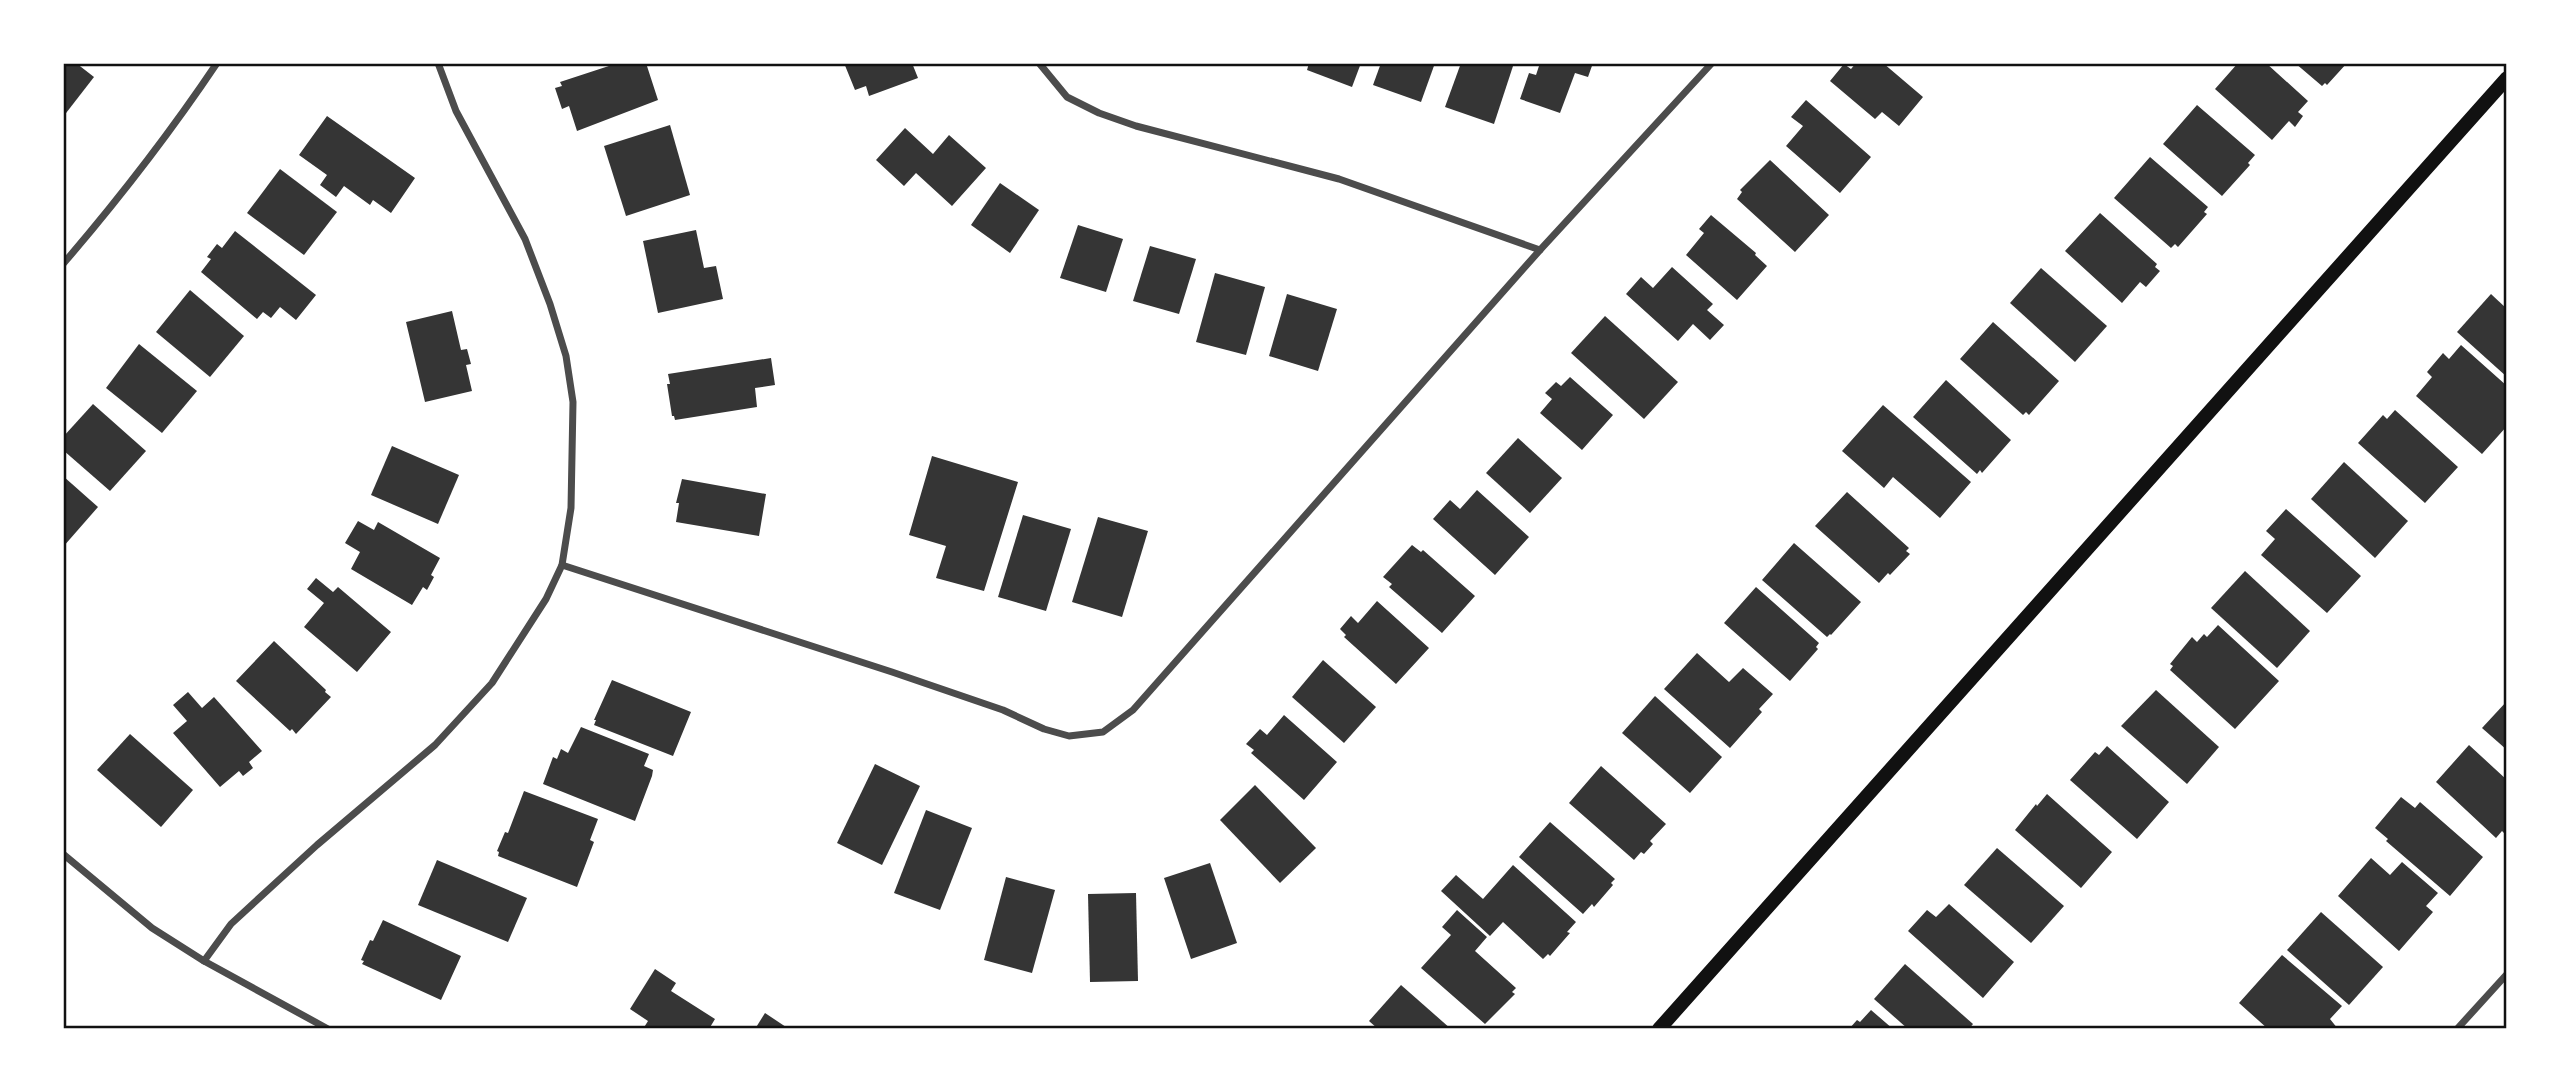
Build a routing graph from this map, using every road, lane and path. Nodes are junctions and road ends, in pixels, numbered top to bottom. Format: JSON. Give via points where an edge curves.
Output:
{"nodes":[{"id":1,"x":217,"y":63,"type":"edge"},
{"id":2,"x":438,"y":63,"type":"edge"},
{"id":3,"x":1039,"y":63,"type":"edge"},
{"id":4,"x":1712,"y":63,"type":"edge"},
{"id":5,"x":2507,"y":78,"type":"edge"},
{"id":6,"x":1540,"y":250,"type":"junction"},
{"id":7,"x":63,"y":264,"type":"edge"},
{"id":8,"x":562,"y":565,"type":"junction"},
{"id":9,"x":63,"y":854,"type":"edge"},
{"id":10,"x":204,"y":961,"type":"junction"},
{"id":11,"x":2507,"y":974,"type":"edge"},
{"id":12,"x":328,"y":1029,"type":"edge"},
{"id":13,"x":1660,"y":1029,"type":"edge"},
{"id":14,"x":2457,"y":1029,"type":"edge"}],
"edges":[{"from":1,"to":7,"type":"street"},
{"from":2,"to":8,"type":"street","via":[[456,111],[524,239],[566,356],[573,401],[572,508]]},
{"from":3,"to":6,"type":"street","via":[[1067,97],[1099,113],[1339,179]]},
{"from":4,"to":6,"type":"street"},
{"from":5,"to":13,"type":"main road"},
{"from":6,"to":8,"type":"street","via":[[1133,710],[1102,732],[1069,736],[1044,729],[892,672]]},
{"from":8,"to":10,"type":"street","via":[[546,599],[492,683],[435,745],[231,925]]},
{"from":9,"to":10,"type":"street","via":[[152,928]]},
{"from":10,"to":12,"type":"street"},
{"from":11,"to":14,"type":"street"}]}
